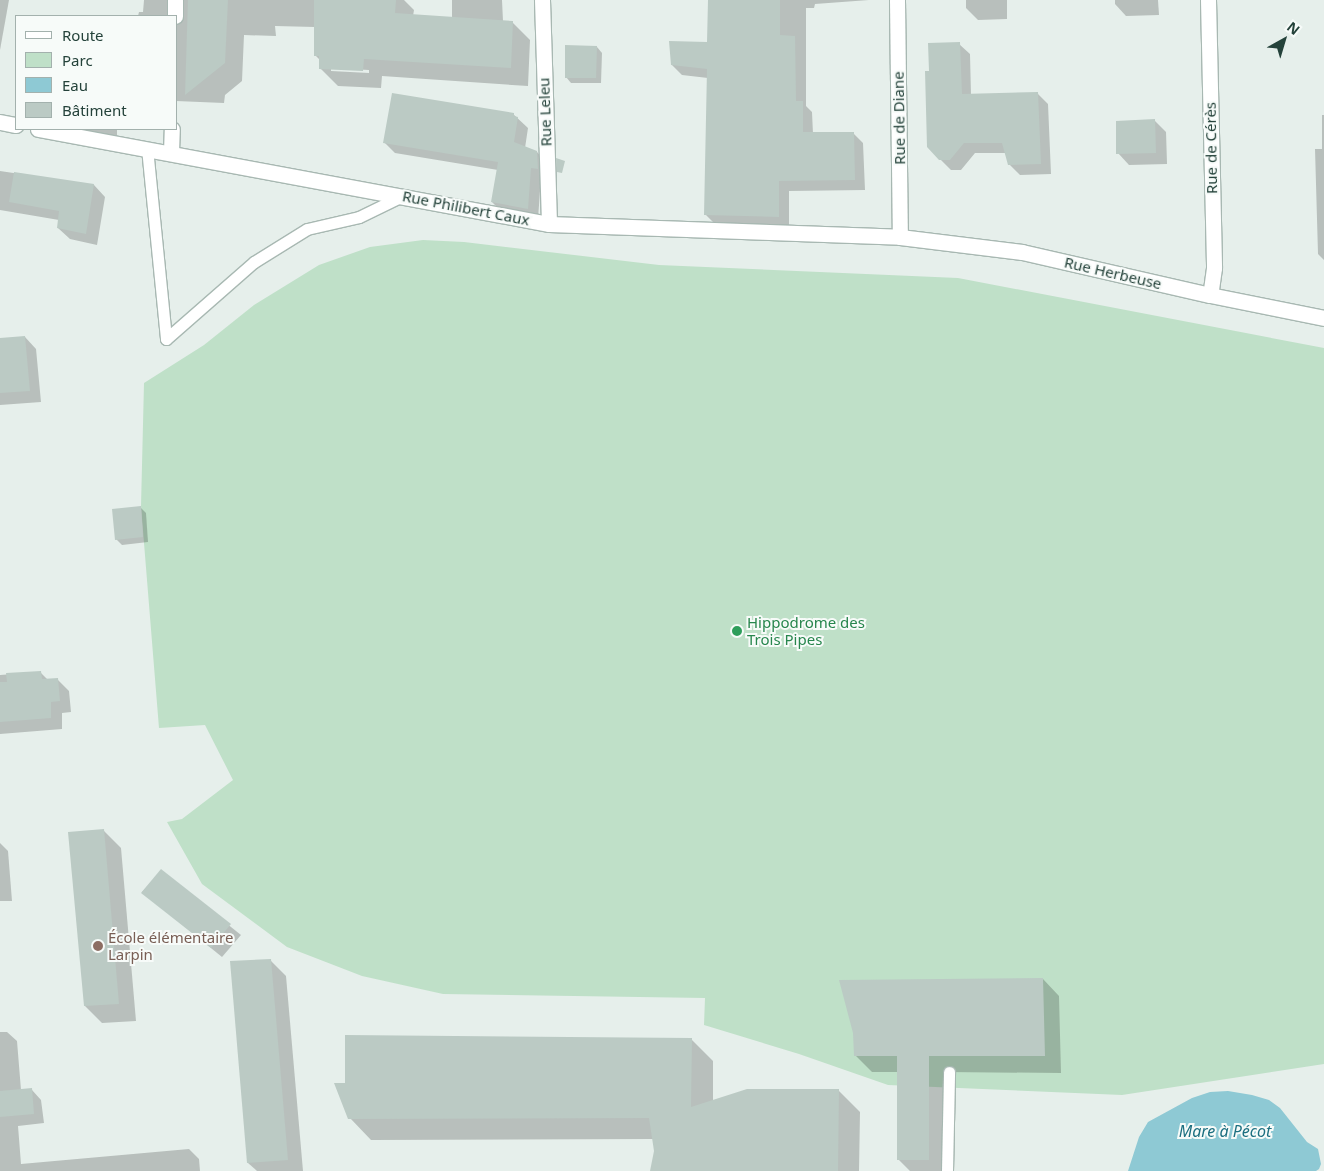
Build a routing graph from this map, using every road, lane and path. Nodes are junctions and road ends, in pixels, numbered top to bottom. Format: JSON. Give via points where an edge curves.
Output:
{"nodes":[{"id":1,"x":176,"y":0,"type":"edge"},
{"id":2,"x":542,"y":0,"type":"edge"},
{"id":3,"x":897,"y":0,"type":"edge"},
{"id":4,"x":1208,"y":0,"type":"edge"},
{"id":5,"x":175,"y":15,"type":"edge"},
{"id":6,"x":0,"y":122,"type":"edge"},
{"id":7,"x":15,"y":125,"type":"edge"},
{"id":8,"x":44,"y":130,"type":"edge"},
{"id":9,"x":172,"y":130,"type":"edge"},
{"id":10,"x":147,"y":148,"type":"junction"},
{"id":11,"x":172,"y":152,"type":"junction"},
{"id":12,"x":402,"y":196,"type":"junction"},
{"id":13,"x":549,"y":224,"type":"junction"},
{"id":14,"x":900,"y":237,"type":"junction"},
{"id":15,"x":1210,"y":296,"type":"junction"},
{"id":16,"x":1324,"y":318,"type":"edge"},
{"id":17,"x":949,"y":1072,"type":"dead end"},
{"id":18,"x":948,"y":1171,"type":"edge"}],
"edges":[{"from":1,"to":5,"type":"street"},
{"from":2,"to":13,"type":"street","name":"Rue Leleu"},
{"from":3,"to":14,"type":"street","name":"Rue de Diane"},
{"from":4,"to":15,"type":"street","name":"Rue de Cérès","via":[[1214,268]]},
{"from":6,"to":7,"type":"street"},
{"from":8,"to":10,"type":"street","name":"Rue Philibert Caux"},
{"from":9,"to":11,"type":"street"},
{"from":10,"to":11,"type":"street","name":"Rue Philibert Caux"},
{"from":10,"to":12,"type":"lane","via":[[166,339],[254,262],[308,230],[359,217]]},
{"from":11,"to":12,"type":"street","name":"Rue Philibert Caux"},
{"from":12,"to":13,"type":"street","name":"Rue Philibert Caux"},
{"from":13,"to":14,"type":"street","name":"Rue Philibert Caux"},
{"from":14,"to":15,"type":"street","name":"Rue Herbeuse","via":[[1022,252]]},
{"from":15,"to":16,"type":"street","name":"Rue Herbeuse"},
{"from":17,"to":18,"type":"lane"}]}
